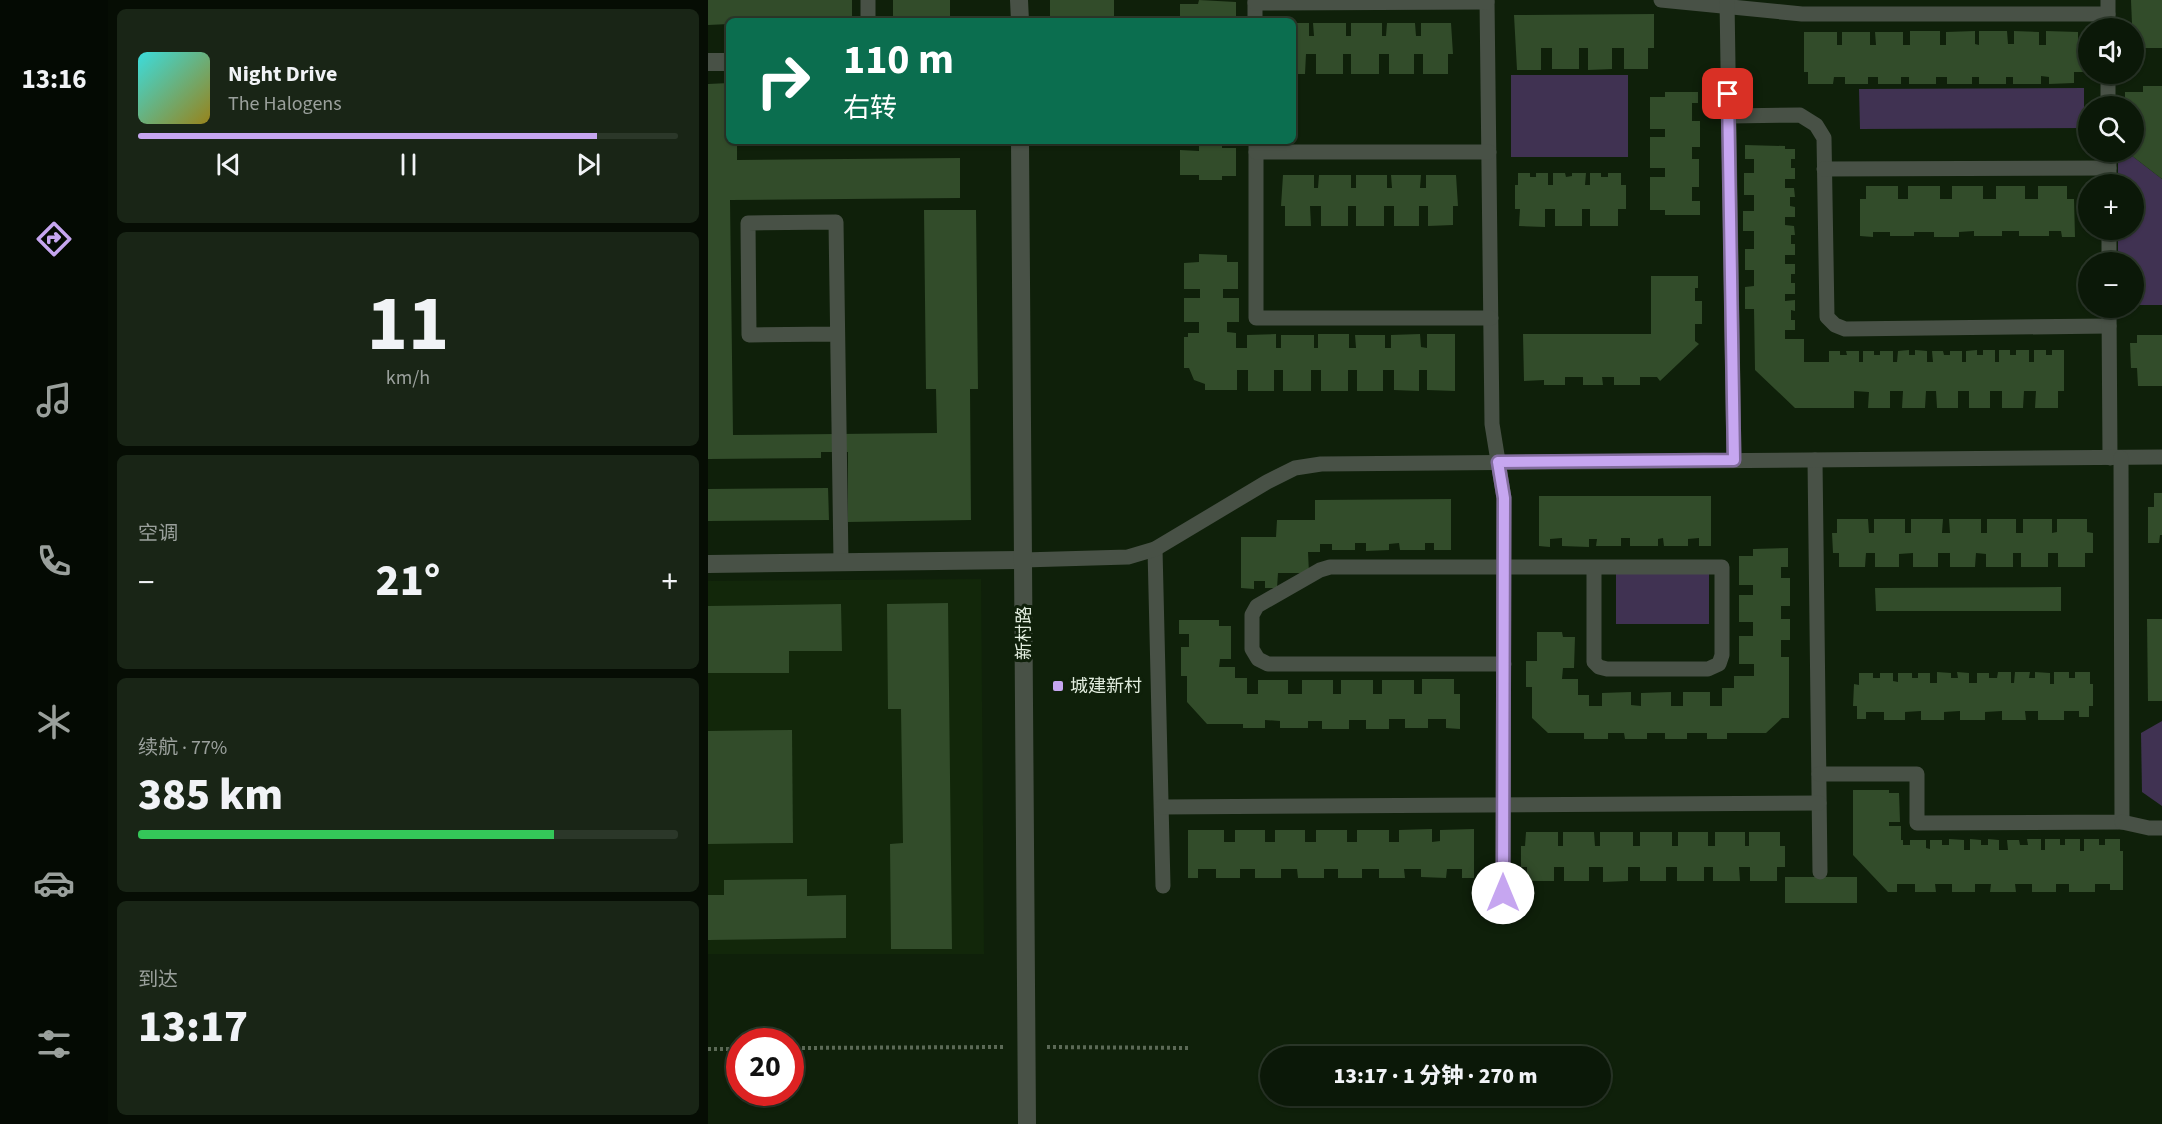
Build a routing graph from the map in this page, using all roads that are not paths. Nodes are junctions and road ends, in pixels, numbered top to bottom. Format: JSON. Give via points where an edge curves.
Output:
{"nodes":[{"id":1,"x":868,"y":0,"type":"edge"},
{"id":2,"x":1019,"y":0,"type":"edge"},
{"id":3,"x":1661,"y":0,"type":"edge"},
{"id":4,"x":1255,"y":1,"type":"edge"},
{"id":5,"x":1487,"y":1,"type":"edge"},
{"id":6,"x":1727,"y":3,"type":"edge"},
{"id":7,"x":1821,"y":7,"type":"edge"},
{"id":8,"x":2108,"y":14,"type":"edge"},
{"id":9,"x":868,"y":18,"type":"edge"},
{"id":10,"x":1020,"y":18,"type":"edge"},
{"id":11,"x":1255,"y":18,"type":"edge"},
{"id":12,"x":708,"y":62,"type":"edge"},
{"id":13,"x":726,"y":62,"type":"edge"},
{"id":14,"x":1729,"y":116,"type":"junction"},
{"id":15,"x":1020,"y":144,"type":"edge"},
{"id":16,"x":1256,"y":147,"type":"edge"},
{"id":17,"x":1489,"y":152,"type":"junction"},
{"id":18,"x":2109,"y":162,"type":"edge"},
{"id":19,"x":2109,"y":168,"type":"junction"},
{"id":20,"x":1824,"y":169,"type":"junction"},
{"id":21,"x":2109,"y":174,"type":"edge"},
{"id":22,"x":1491,"y":318,"type":"junction"},
{"id":23,"x":2109,"y":318,"type":"edge"},
{"id":24,"x":2109,"y":326,"type":"junction"},
{"id":25,"x":837,"y":334,"type":"junction"},
{"id":26,"x":2116,"y":458,"type":"junction"},
{"id":27,"x":2162,"y":458,"type":"edge"},
{"id":28,"x":1734,"y":460,"type":"junction"},
{"id":29,"x":1815,"y":460,"type":"junction"},
{"id":30,"x":1498,"y":462,"type":"junction"},
{"id":31,"x":1155,"y":549,"type":"junction"},
{"id":32,"x":1023,"y":560,"type":"junction"},
{"id":33,"x":840,"y":562,"type":"junction"},
{"id":34,"x":708,"y":564,"type":"edge"},
{"id":35,"x":1504,"y":567,"type":"junction"},
{"id":36,"x":1594,"y":567,"type":"junction"},
{"id":37,"x":1504,"y":664,"type":"junction"},
{"id":38,"x":1819,"y":774,"type":"junction"},
{"id":39,"x":1819,"y":803,"type":"junction"},
{"id":40,"x":1504,"y":805,"type":"junction"},
{"id":41,"x":1162,"y":807,"type":"junction"},
{"id":42,"x":2122,"y":822,"type":"junction"},
{"id":43,"x":2162,"y":828,"type":"edge"},
{"id":44,"x":1820,"y":872,"type":"dead end"},
{"id":45,"x":1163,"y":886,"type":"dead end"},
{"id":46,"x":1503,"y":893,"type":"dead end"},
{"id":47,"x":1027,"y":1124,"type":"edge"}],
"edges":[{"from":1,"to":9,"type":"lane"},
{"from":2,"to":10,"type":"street"},
{"from":3,"to":6,"type":"lane"},
{"from":4,"to":5,"type":"lane"},
{"from":4,"to":11,"type":"lane"},
{"from":5,"to":17,"type":"lane"},
{"from":6,"to":7,"type":"lane"},
{"from":6,"to":14,"type":"lane"},
{"from":7,"to":8,"type":"lane"},
{"from":12,"to":13,"type":"street"},
{"from":14,"to":20,"type":"lane","via":[[1800,115],[1816,125],[1824,138]]},
{"from":14,"to":28,"type":"lane"},
{"from":15,"to":32,"type":"street","name":"新村路"},
{"from":16,"to":17,"type":"lane"},
{"from":16,"to":22,"type":"lane","via":[[1256,318]]},
{"from":17,"to":22,"type":"lane"},
{"from":18,"to":19,"type":"lane"},
{"from":19,"to":20,"type":"lane"},
{"from":19,"to":21,"type":"lane"},
{"from":20,"to":24,"type":"lane","via":[[1827,317],[1834,325],[1845,329]]},
{"from":22,"to":30,"type":"lane","via":[[1492,424]]},
{"from":23,"to":24,"type":"lane"},
{"from":24,"to":26,"type":"lane"},
{"from":25,"to":25,"type":"lane","via":[[836,222],[748,223],[749,335]]},
{"from":25,"to":33,"type":"lane"},
{"from":26,"to":27,"type":"lane"},
{"from":26,"to":29,"type":"lane"},
{"from":26,"to":42,"type":"lane"},
{"from":28,"to":29,"type":"lane"},
{"from":28,"to":30,"type":"lane"},
{"from":29,"to":38,"type":"lane"},
{"from":30,"to":31,"type":"lane","via":[[1321,464],[1295,468]]},
{"from":30,"to":35,"type":"lane","via":[[1504,498]]},
{"from":31,"to":32,"type":"lane","via":[[1128,557]]},
{"from":31,"to":41,"type":"lane"},
{"from":32,"to":33,"type":"street"},
{"from":32,"to":47,"type":"street","name":"新村路"},
{"from":33,"to":34,"type":"street"},
{"from":35,"to":36,"type":"lane"},
{"from":35,"to":37,"type":"lane"},
{"from":35,"to":37,"type":"lane","via":[[1329,567],[1257,606],[1252,615],[1252,649],[1268,664]]},
{"from":36,"to":36,"type":"lane","via":[[1722,567],[1719,664],[1708,669],[1599,667],[1594,662]]},
{"from":37,"to":40,"type":"lane"},
{"from":38,"to":39,"type":"lane"},
{"from":38,"to":42,"type":"lane","via":[[1917,774],[1917,823]]},
{"from":39,"to":40,"type":"lane"},
{"from":39,"to":44,"type":"lane"},
{"from":40,"to":41,"type":"lane"},
{"from":40,"to":46,"type":"lane"},
{"from":41,"to":45,"type":"lane"},
{"from":42,"to":43,"type":"lane"}]}
